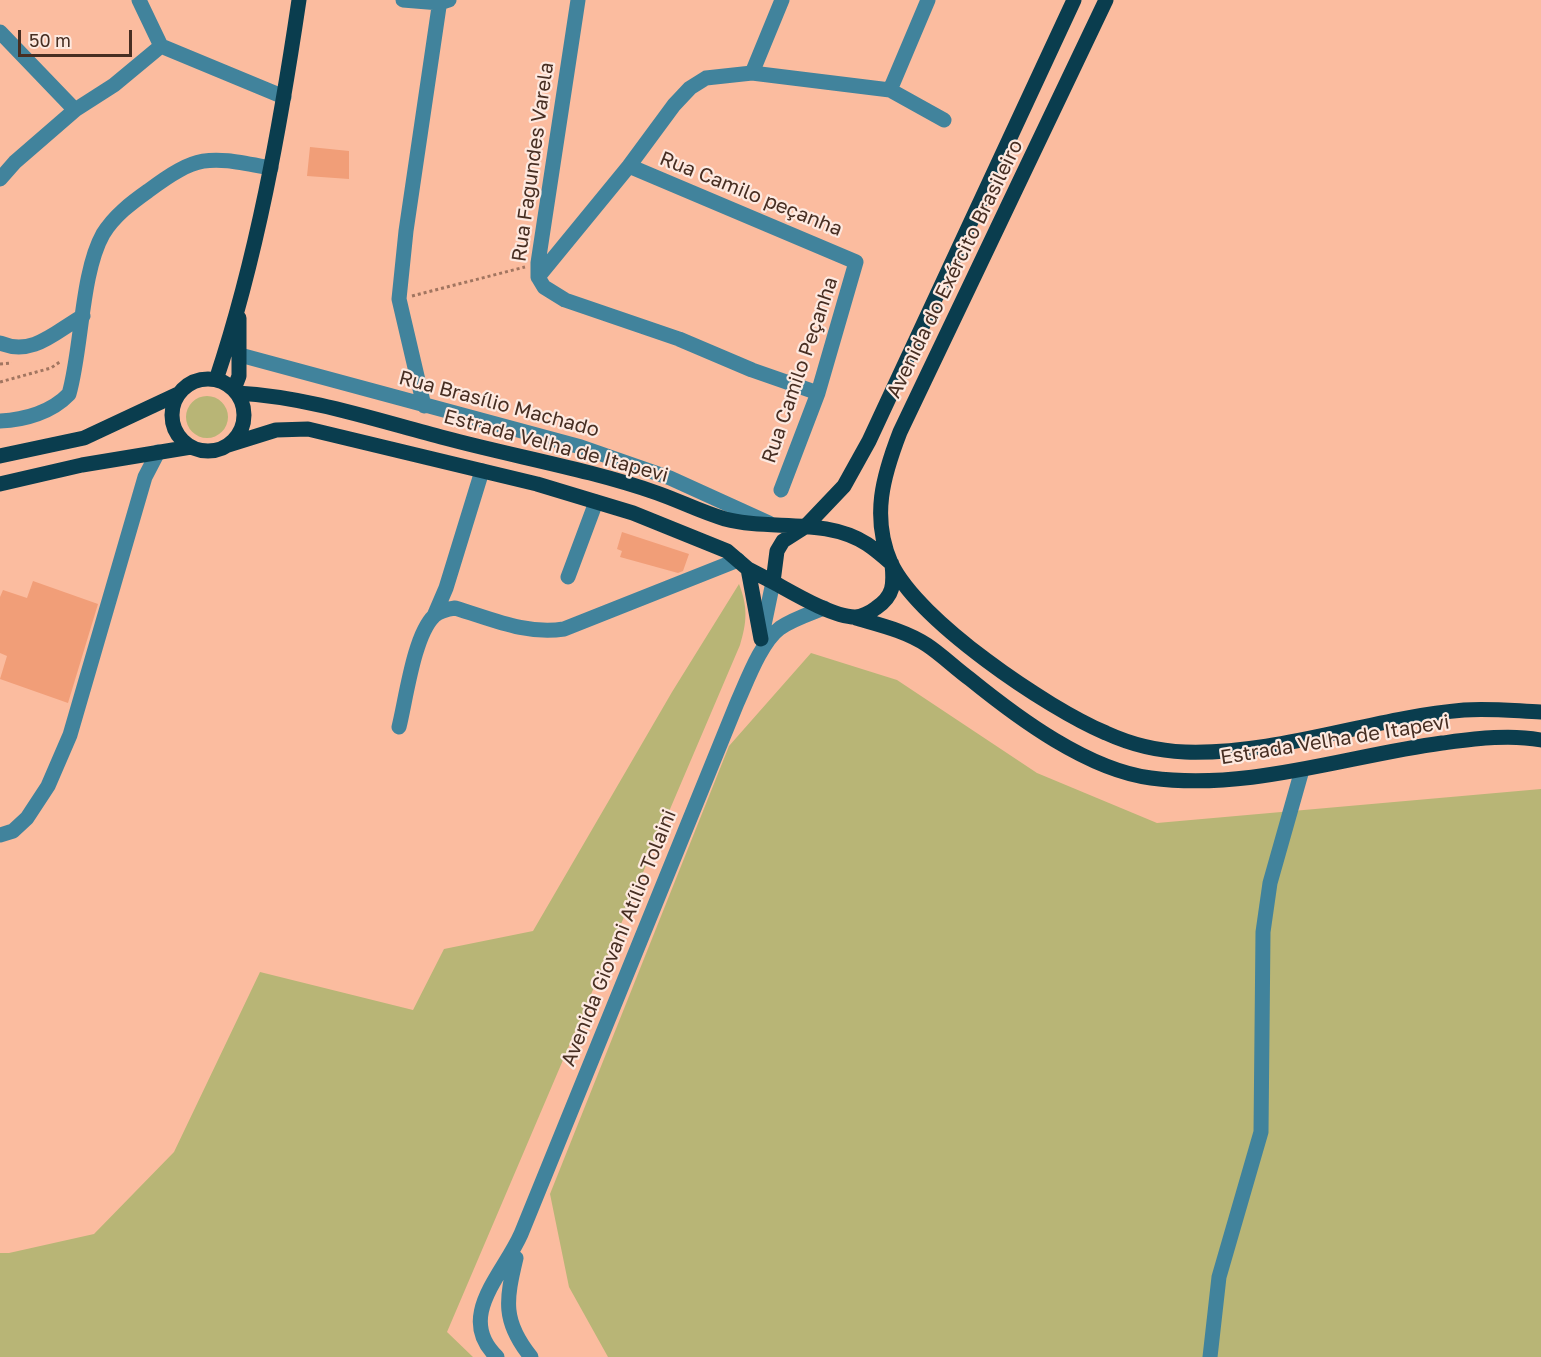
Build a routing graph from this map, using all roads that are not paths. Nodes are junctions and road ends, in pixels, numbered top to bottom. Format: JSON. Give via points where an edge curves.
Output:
{"nodes":[{"id":1,"x":139,"y":0,"type":"edge"},
{"id":2,"x":299,"y":0,"type":"edge"},
{"id":3,"x":403,"y":0,"type":"edge"},
{"id":4,"x":578,"y":0,"type":"edge"},
{"id":5,"x":782,"y":0,"type":"edge"},
{"id":6,"x":928,"y":0,"type":"edge"},
{"id":7,"x":1074,"y":0,"type":"edge"},
{"id":8,"x":1107,"y":0,"type":"edge"},
{"id":9,"x":443,"y":1,"type":"edge"},
{"id":10,"x":0,"y":32,"type":"edge"},
{"id":11,"x":161,"y":46,"type":"junction"},
{"id":12,"x":752,"y":73,"type":"junction"},
{"id":13,"x":890,"y":90,"type":"junction"},
{"id":14,"x":284,"y":97,"type":"junction"},
{"id":15,"x":75,"y":110,"type":"junction"},
{"id":16,"x":944,"y":120,"type":"dead end"},
{"id":17,"x":629,"y":166,"type":"junction"},
{"id":18,"x":271,"y":168,"type":"junction"},
{"id":19,"x":0,"y":179,"type":"edge"},
{"id":20,"x":856,"y":262,"type":"joint"},
{"id":21,"x":538,"y":270,"type":"junction"},
{"id":22,"x":238,"y":304,"type":"junction"},
{"id":23,"x":83,"y":315,"type":"junction"},
{"id":24,"x":0,"y":344,"type":"edge"},
{"id":25,"x":240,"y":355,"type":"junction"},
{"id":26,"x":216,"y":380,"type":"junction"},
{"id":27,"x":236,"y":391,"type":"junction"},
{"id":28,"x":818,"y":393,"type":"junction"},
{"id":29,"x":172,"y":397,"type":"junction"},
{"id":30,"x":424,"y":406,"type":"junction"},
{"id":31,"x":0,"y":421,"type":"edge"},
{"id":32,"x":228,"y":445,"type":"junction"},
{"id":33,"x":190,"y":447,"type":"junction"},
{"id":34,"x":158,"y":452,"type":"junction"},
{"id":35,"x":0,"y":456,"type":"edge"},
{"id":36,"x":482,"y":471,"type":"junction"},
{"id":37,"x":0,"y":484,"type":"edge"},
{"id":38,"x":781,"y":490,"type":"dead end"},
{"id":39,"x":596,"y":502,"type":"junction"},
{"id":40,"x":775,"y":525,"type":"junction"},
{"id":41,"x":805,"y":527,"type":"junction"},
{"id":42,"x":892,"y":564,"type":"junction"},
{"id":43,"x":743,"y":565,"type":"junction"},
{"id":44,"x":568,"y":576,"type":"dead end"},
{"id":45,"x":773,"y":578,"type":"junction"},
{"id":46,"x":824,"y":608,"type":"junction"},
{"id":47,"x":434,"y":616,"type":"junction"},
{"id":48,"x":856,"y":618,"type":"junction"},
{"id":49,"x":761,"y":639,"type":"junction"},
{"id":50,"x":758,"y":659,"type":"junction"},
{"id":51,"x":1541,"y":712,"type":"edge"},
{"id":52,"x":399,"y":727,"type":"dead end"},
{"id":53,"x":1541,"y":740,"type":"edge"},
{"id":54,"x":1302,"y":770,"type":"junction"},
{"id":55,"x":0,"y":836,"type":"edge"},
{"id":56,"x":521,"y":1234,"type":"junction"},
{"id":57,"x":497,"y":1357,"type":"edge"},
{"id":58,"x":531,"y":1357,"type":"edge"},
{"id":59,"x":1210,"y":1357,"type":"edge"}],
"edges":[{"from":1,"to":11,"type":"street"},
{"from":2,"to":14,"type":"main road"},
{"from":3,"to":9,"type":"street"},
{"from":4,"to":21,"type":"street","name":"Rua Fagundes Varela"},
{"from":5,"to":12,"type":"street"},
{"from":6,"to":13,"type":"street"},
{"from":7,"to":41,"type":"main road","name":"Avenida do Exército Brasileiro","via":[[870,441],[844,486]]},
{"from":8,"to":42,"type":"main road","name":"Avenida do Exército Brasileiro","via":[[884,472],[879,503],[881,530]]},
{"from":9,"to":30,"type":"street","via":[[406,231],[399,299]]},
{"from":10,"to":15,"type":"street"},
{"from":11,"to":14,"type":"street"},
{"from":11,"to":15,"type":"street","via":[[114,85]]},
{"from":12,"to":13,"type":"street"},
{"from":12,"to":17,"type":"street","via":[[714,76],[690,88]]},
{"from":13,"to":16,"type":"street"},
{"from":14,"to":18,"type":"main road"},
{"from":15,"to":19,"type":"street"},
{"from":17,"to":20,"type":"street","name":"Rua Camilo peçanha"},
{"from":17,"to":21,"type":"street"},
{"from":18,"to":22,"type":"main road"},
{"from":18,"to":23,"type":"street","via":[[216,158],[202,160],[186,165],[137,199],[117,215],[102,235],[93,258]]},
{"from":20,"to":28,"type":"street","name":"Rua Camilo Peçanha"},
{"from":21,"to":28,"type":"street","name":"Rua Fagundes Varela","via":[[544,287],[565,300]]},
{"from":22,"to":25,"type":"main road"},
{"from":22,"to":26,"type":"main road"},
{"from":23,"to":24,"type":"street","via":[[28,348],[17,350]]},
{"from":23,"to":31,"type":"street","via":[[69,394],[45,411]]},
{"from":25,"to":27,"type":"main road"},
{"from":25,"to":30,"type":"street","name":"Rua Brasílio Machado"},
{"from":26,"to":27,"type":"main road"},
{"from":26,"to":29,"type":"main road","via":[[195,381]]},
{"from":27,"to":32,"type":"main road","via":[[244,413],[243,424]]},
{"from":27,"to":40,"type":"main road","name":"Estrada Velha de Itapevi","via":[[339,408],[657,493],[733,521]]},
{"from":28,"to":38,"type":"street","name":"Rua Camilo Peçanha"},
{"from":29,"to":33,"type":"main road","via":[[173,424]]},
{"from":29,"to":35,"type":"main road","via":[[84,438]]},
{"from":30,"to":40,"type":"street","name":"Rua Brasílio Machado","via":[[581,447],[670,478]]},
{"from":32,"to":33,"type":"main road","via":[[210,452]]},
{"from":32,"to":36,"type":"main road","name":"Estrada Velha de Itapevi","via":[[276,430],[308,429]]},
{"from":33,"to":34,"type":"main road"},
{"from":34,"to":37,"type":"main road"},
{"from":34,"to":55,"type":"street","via":[[145,477],[70,735],[48,786],[27,818],[13,831]]},
{"from":36,"to":39,"type":"main road","name":"Estrada Velha de Itapevi"},
{"from":36,"to":47,"type":"street"},
{"from":39,"to":43,"type":"main road","name":"Estrada Velha de Itapevi","via":[[681,531],[727,551]]},
{"from":39,"to":44,"type":"street"},
{"from":40,"to":41,"type":"main road","name":"Estrada Velha de Itapevi"},
{"from":41,"to":42,"type":"main road","name":"Estrada Velha de Itapevi","via":[[858,540]]},
{"from":41,"to":45,"type":"main road","via":[[783,541],[777,551]]},
{"from":42,"to":48,"type":"main road","via":[[894,587],[888,599]]},
{"from":42,"to":51,"type":"main road","name":"Estrada Velha de Itapevi","via":[[936,620],[998,669],[1082,721],[1107,734],[1146,746],[1183,752],[1227,752],[1464,710]]},
{"from":43,"to":45,"type":"main road","name":"Estrada Velha de Itapevi"},
{"from":43,"to":47,"type":"street","via":[[564,629],[542,633],[455,608]]},
{"from":43,"to":49,"type":"main road"},
{"from":45,"to":46,"type":"main road","name":"Estrada Velha de Itapevi"},
{"from":45,"to":49,"type":"street"},
{"from":46,"to":48,"type":"main road","name":"Estrada Velha de Itapevi"},
{"from":46,"to":50,"type":"street","via":[[777,630]]},
{"from":47,"to":52,"type":"street","via":[[420,640]]},
{"from":48,"to":54,"type":"main road","name":"Estrada Velha de Itapevi","via":[[909,635],[1061,744],[1124,772],[1178,781]]},
{"from":49,"to":50,"type":"street"},
{"from":50,"to":56,"type":"street","name":"Avenida Giovani Atílio Tolaini"},
{"from":53,"to":54,"type":"main road","name":"Estrada Velha de Itapevi","via":[[1478,739]]},
{"from":54,"to":59,"type":"street","via":[[1270,883],[1263,932],[1261,1132],[1219,1277]]},
{"from":56,"to":57,"type":"street","name":"Avenida Giovani Atílio Tolaini","via":[[481,1308],[478,1322],[482,1338]]},
{"from":56,"to":58,"type":"street","name":"Avenida Giovani Atílio Tolaini","via":[[507,1294],[507,1312]]}]}
